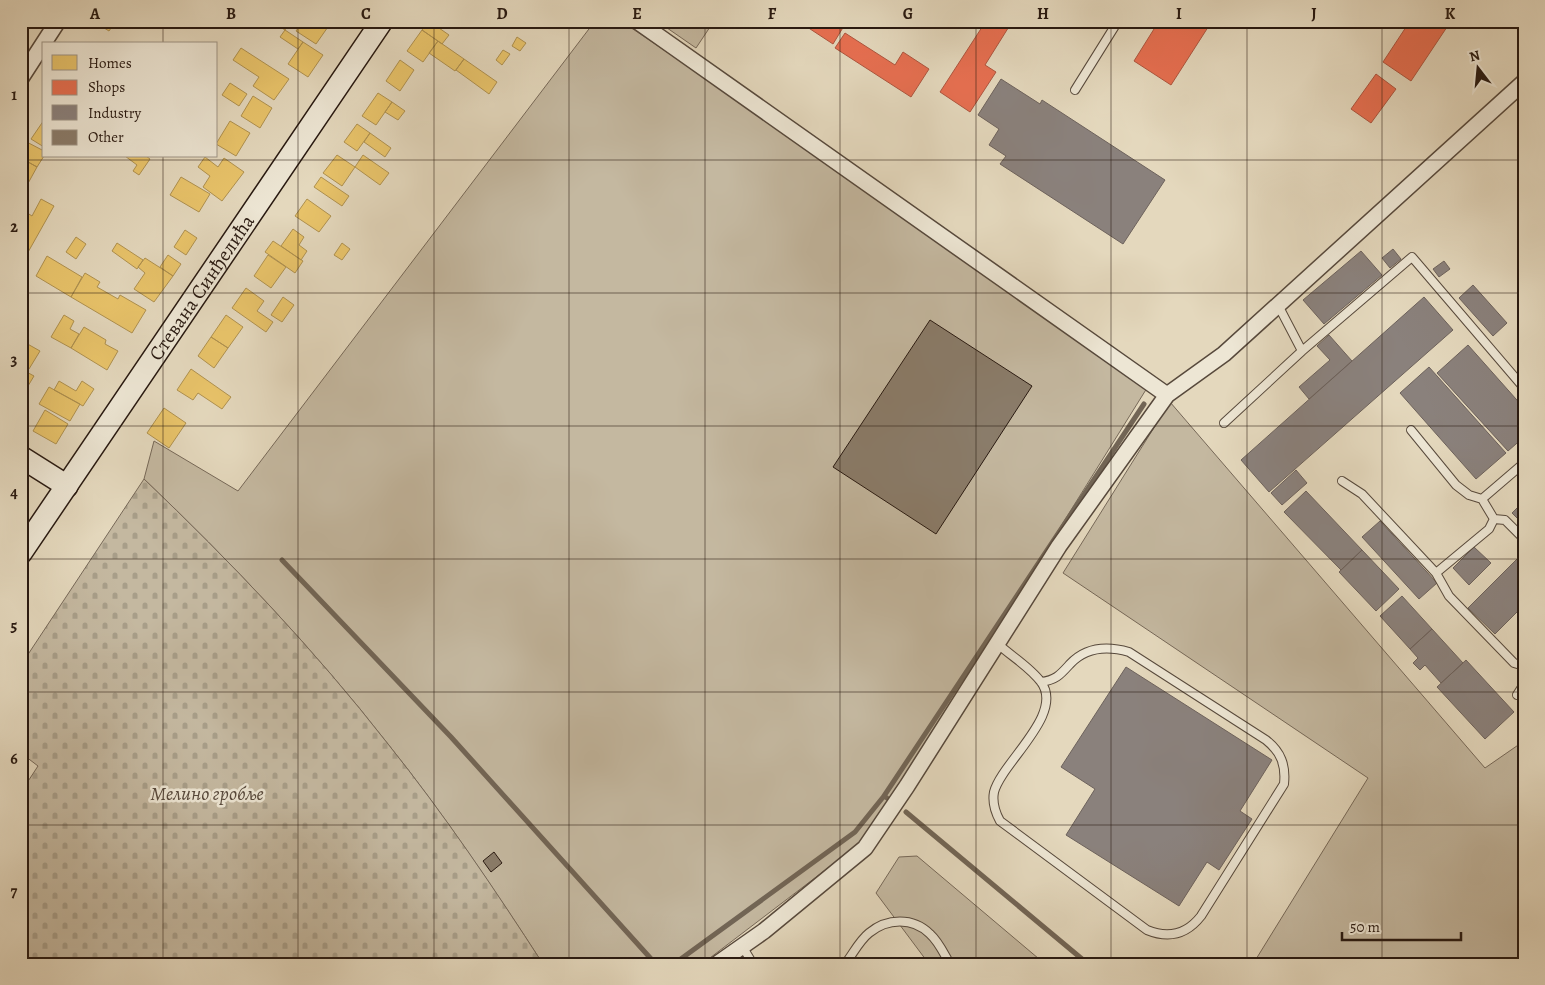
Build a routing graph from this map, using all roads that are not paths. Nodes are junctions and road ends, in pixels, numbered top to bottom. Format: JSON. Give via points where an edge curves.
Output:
{"nodes":[{"id":1,"x":58,"y":21,"type":"edge"},
{"id":2,"x":382,"y":21,"type":"edge"},
{"id":3,"x":637,"y":21,"type":"edge"},
{"id":4,"x":1118,"y":21,"type":"edge"},
{"id":5,"x":44,"y":42,"type":"edge"},
{"id":6,"x":42,"y":46,"type":"edge"},
{"id":7,"x":21,"y":78,"type":"edge"},
{"id":8,"x":1524,"y":82,"type":"edge"},
{"id":9,"x":1075,"y":90,"type":"dead end"},
{"id":10,"x":1278,"y":305,"type":"junction"},
{"id":11,"x":1302,"y":351,"type":"junction"},
{"id":12,"x":1524,"y":388,"type":"edge"},
{"id":13,"x":1166,"y":395,"type":"junction"},
{"id":14,"x":1224,"y":423,"type":"dead end"},
{"id":15,"x":1411,"y":430,"type":"dead end"},
{"id":16,"x":21,"y":457,"type":"edge"},
{"id":17,"x":1524,"y":463,"type":"edge"},
{"id":18,"x":1342,"y":481,"type":"dead end"},
{"id":19,"x":67,"y":486,"type":"junction"},
{"id":20,"x":1482,"y":499,"type":"junction"},
{"id":21,"x":1494,"y":519,"type":"junction"},
{"id":22,"x":1524,"y":539,"type":"edge"},
{"id":23,"x":21,"y":553,"type":"edge"},
{"id":24,"x":1436,"y":573,"type":"junction"},
{"id":25,"x":998,"y":644,"type":"junction"},
{"id":26,"x":1524,"y":666,"type":"edge"},
{"id":27,"x":1041,"y":682,"type":"junction"},
{"id":28,"x":1524,"y":684,"type":"edge"},
{"id":29,"x":1517,"y":695,"type":"dead end"},
{"id":30,"x":742,"y":946,"type":"junction"},
{"id":31,"x":717,"y":964,"type":"edge"},
{"id":32,"x":754,"y":964,"type":"edge"},
{"id":33,"x":845,"y":964,"type":"edge"},
{"id":34,"x":950,"y":964,"type":"edge"}],
"edges":[{"from":1,"to":5,"type":"street"},
{"from":2,"to":19,"type":"street","name":"Стевана Синђелића"},
{"from":3,"to":13,"type":"street"},
{"from":4,"to":9,"type":"lane"},
{"from":6,"to":7,"type":"street"},
{"from":8,"to":10,"type":"street"},
{"from":10,"to":11,"type":"lane"},
{"from":10,"to":13,"type":"street","via":[[1224,354]]},
{"from":11,"to":12,"type":"lane","via":[[1412,257]]},
{"from":11,"to":14,"type":"lane"},
{"from":13,"to":25,"type":"street","via":[[1060,546]]},
{"from":15,"to":20,"type":"lane","via":[[1456,485],[1469,495]]},
{"from":16,"to":19,"type":"street"},
{"from":17,"to":20,"type":"lane"},
{"from":18,"to":24,"type":"lane","via":[[1362,494]]},
{"from":19,"to":23,"type":"street","name":"Стевана Синђелића"},
{"from":20,"to":21,"type":"lane"},
{"from":21,"to":22,"type":"lane","via":[[1505,520]]},
{"from":21,"to":24,"type":"lane","via":[[1489,528]]},
{"from":24,"to":26,"type":"lane","via":[[1449,596],[1514,663]]},
{"from":25,"to":27,"type":"lane"},
{"from":25,"to":30,"type":"street","via":[[865,848]]},
{"from":27,"to":27,"type":"lane","via":[[1046,695],[1044,714],[995,789],[994,806],[1000,821],[1148,930],[1167,935],[1184,931],[1201,916],[1284,784],[1284,767],[1278,751],[1266,740],[1120,649],[1102,648],[1085,653],[1061,675]]},
{"from":28,"to":29,"type":"lane"},
{"from":30,"to":31,"type":"street"},
{"from":30,"to":32,"type":"lane"},
{"from":33,"to":34,"type":"lane","via":[[868,934],[884,924],[901,921],[917,925],[930,934]]}]}
